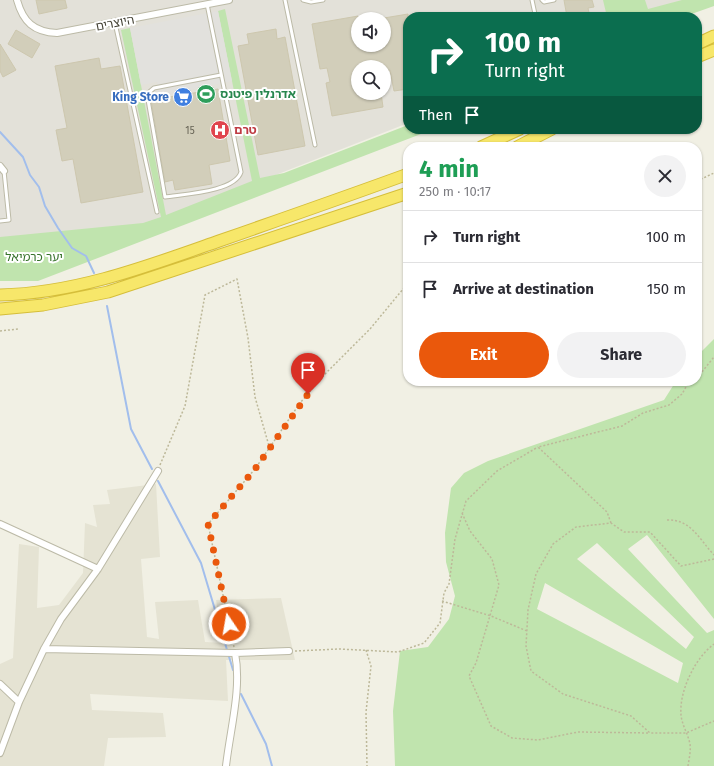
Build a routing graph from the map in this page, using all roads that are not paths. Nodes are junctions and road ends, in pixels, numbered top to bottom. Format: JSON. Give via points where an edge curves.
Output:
{"nodes":[{"id":1,"x":17,"y":0,"type":"edge"},
{"id":2,"x":229,"y":0,"type":"edge"},
{"id":3,"x":286,"y":0,"type":"edge"},
{"id":4,"x":303,"y":0,"type":"edge"},
{"id":5,"x":323,"y":0,"type":"edge"},
{"id":6,"x":532,"y":0,"type":"edge"},
{"id":7,"x":542,"y":0,"type":"edge"},
{"id":8,"x":554,"y":0,"type":"edge"},
{"id":9,"x":207,"y":4,"type":"junction"},
{"id":10,"x":535,"y":12,"type":"edge"},
{"id":11,"x":115,"y":23,"type":"junction"},
{"id":12,"x":714,"y":36,"type":"edge"},
{"id":13,"x":702,"y":42,"type":"edge"},
{"id":14,"x":714,"y":50,"type":"edge"},
{"id":15,"x":702,"y":55,"type":"edge"},
{"id":16,"x":221,"y":75,"type":"junction"},
{"id":17,"x":509,"y":134,"type":"edge"},
{"id":18,"x":542,"y":134,"type":"edge"},
{"id":19,"x":492,"y":142,"type":"edge"},
{"id":20,"x":527,"y":142,"type":"edge"},
{"id":21,"x":315,"y":145,"type":"dead end"},
{"id":22,"x":2,"y":168,"type":"edge"},
{"id":23,"x":403,"y":176,"type":"edge"},
{"id":24,"x":403,"y":195,"type":"edge"},
{"id":25,"x":157,"y":212,"type":"dead end"},
{"id":26,"x":0,"y":221,"type":"edge"},
{"id":27,"x":0,"y":295,"type":"edge"},
{"id":28,"x":0,"y":309,"type":"edge"},
{"id":29,"x":158,"y":470,"type":"road end"},
{"id":30,"x":0,"y":524,"type":"edge"},
{"id":31,"x":98,"y":568,"type":"junction"},
{"id":32,"x":44,"y":649,"type":"junction"},
{"id":33,"x":289,"y":651,"type":"road end"},
{"id":34,"x":234,"y":653,"type":"junction"},
{"id":35,"x":0,"y":684,"type":"edge"},
{"id":36,"x":19,"y":702,"type":"junction"},
{"id":37,"x":0,"y":753,"type":"edge"},
{"id":38,"x":226,"y":766,"type":"edge"}],
"edges":[{"from":1,"to":11,"type":"street","name":"היוצרים","via":[[23,18],[47,33],[57,34]]},
{"from":2,"to":9,"type":"street","name":"היוצרים"},
{"from":3,"to":21,"type":"lane"},
{"from":4,"to":5,"type":"lane"},
{"from":6,"to":10,"type":"lane"},
{"from":7,"to":8,"type":"lane"},
{"from":9,"to":11,"type":"street","name":"היוצרים"},
{"from":9,"to":16,"type":"lane"},
{"from":11,"to":25,"type":"lane"},
{"from":12,"to":13,"type":"highway"},
{"from":14,"to":15,"type":"highway"},
{"from":16,"to":16,"type":"lane","via":[[240,176],[221,188],[165,197],[147,96],[151,89],[157,87]]},
{"from":17,"to":19,"type":"highway"},
{"from":18,"to":20,"type":"highway"},
{"from":22,"to":26,"type":"lane","via":[[8,220]]},
{"from":23,"to":27,"type":"highway","via":[[171,259],[104,280],[41,292]]},
{"from":24,"to":28,"type":"highway","via":[[108,292],[43,306]]},
{"from":29,"to":31,"type":"street"},
{"from":30,"to":31,"type":"street"},
{"from":31,"to":32,"type":"street"},
{"from":32,"to":34,"type":"street"},
{"from":32,"to":36,"type":"street"},
{"from":33,"to":34,"type":"street"},
{"from":34,"to":38,"type":"street","via":[[238,668]]},
{"from":35,"to":36,"type":"street"},
{"from":36,"to":37,"type":"street"}]}
